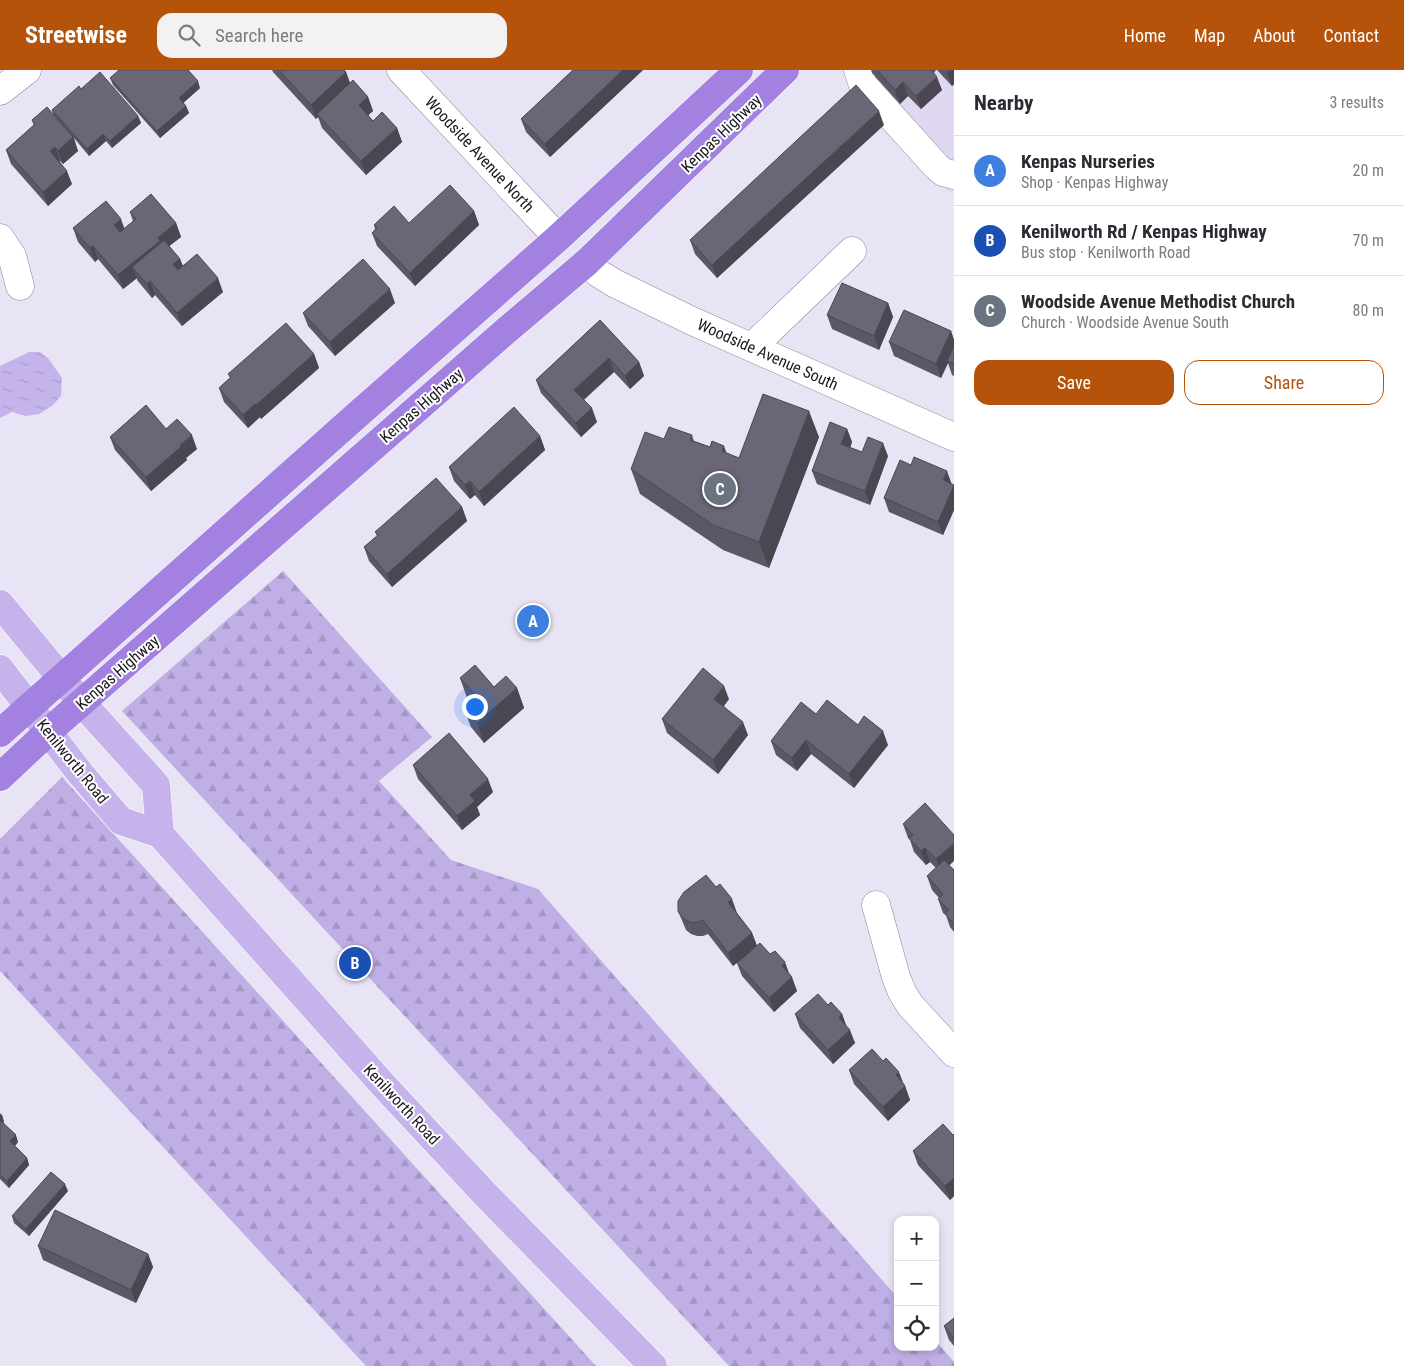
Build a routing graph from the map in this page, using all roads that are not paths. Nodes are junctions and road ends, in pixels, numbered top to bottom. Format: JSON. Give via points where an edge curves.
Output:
{"nodes":[{"id":1,"x":27,"y":70,"type":"edge"},
{"id":2,"x":401,"y":70,"type":"edge"},
{"id":3,"x":739,"y":70,"type":"edge"},
{"id":4,"x":785,"y":70,"type":"edge"},
{"id":5,"x":858,"y":70,"type":"edge"},
{"id":6,"x":0,"y":92,"type":"edge"},
{"id":7,"x":954,"y":175,"type":"edge"},
{"id":8,"x":0,"y":238,"type":"edge"},
{"id":9,"x":558,"y":238,"type":"junction"},
{"id":10,"x":852,"y":251,"type":"dead end"},
{"id":11,"x":587,"y":262,"type":"junction"},
{"id":12,"x":20,"y":286,"type":"dead end"},
{"id":13,"x":752,"y":347,"type":"junction"},
{"id":14,"x":954,"y":437,"type":"edge"},
{"id":15,"x":0,"y":604,"type":"edge"},
{"id":16,"x":0,"y":669,"type":"edge"},
{"id":17,"x":61,"y":677,"type":"junction"},
{"id":18,"x":82,"y":703,"type":"junction"},
{"id":19,"x":28,"y":707,"type":"junction"},
{"id":20,"x":48,"y":731,"type":"junction"},
{"id":21,"x":0,"y":733,"type":"edge"},
{"id":22,"x":0,"y":777,"type":"edge"},
{"id":23,"x":160,"y":834,"type":"junction"},
{"id":24,"x":876,"y":905,"type":"dead end"},
{"id":25,"x":954,"y":1053,"type":"edge"},
{"id":26,"x":653,"y":1366,"type":"edge"}],
"edges":[{"from":1,"to":6,"type":"street"},
{"from":2,"to":9,"type":"street","name":"Woodside Avenue North"},
{"from":3,"to":9,"type":"highway","name":"Kenpas Highway"},
{"from":4,"to":11,"type":"highway","name":"Kenpas Highway"},
{"from":5,"to":7,"type":"street","via":[[863,85],[937,167]]},
{"from":8,"to":12,"type":"street","via":[[12,256]]},
{"from":9,"to":17,"type":"highway","name":"Kenpas Highway"},
{"from":10,"to":13,"type":"street"},
{"from":11,"to":13,"type":"street","name":"Woodside Avenue South","via":[[614,283]]},
{"from":11,"to":18,"type":"highway","name":"Kenpas Highway"},
{"from":13,"to":14,"type":"street","name":"Woodside Avenue South"},
{"from":15,"to":17,"type":"main road"},
{"from":16,"to":19,"type":"main road","name":"Kenilworth Road"},
{"from":17,"to":18,"type":"main road"},
{"from":17,"to":19,"type":"highway","name":"Kenpas Highway"},
{"from":18,"to":20,"type":"highway","name":"Kenpas Highway"},
{"from":18,"to":23,"type":"main road","via":[[156,785]]},
{"from":19,"to":20,"type":"main road","name":"Kenilworth Road"},
{"from":19,"to":21,"type":"highway","name":"Kenpas Highway"},
{"from":20,"to":22,"type":"highway","name":"Kenpas Highway"},
{"from":20,"to":23,"type":"main road","name":"Kenilworth Road","via":[[121,821]]},
{"from":23,"to":26,"type":"main road","name":"Kenilworth Road","via":[[384,1087]]},
{"from":24,"to":25,"type":"street","via":[[902,992]]}]}
